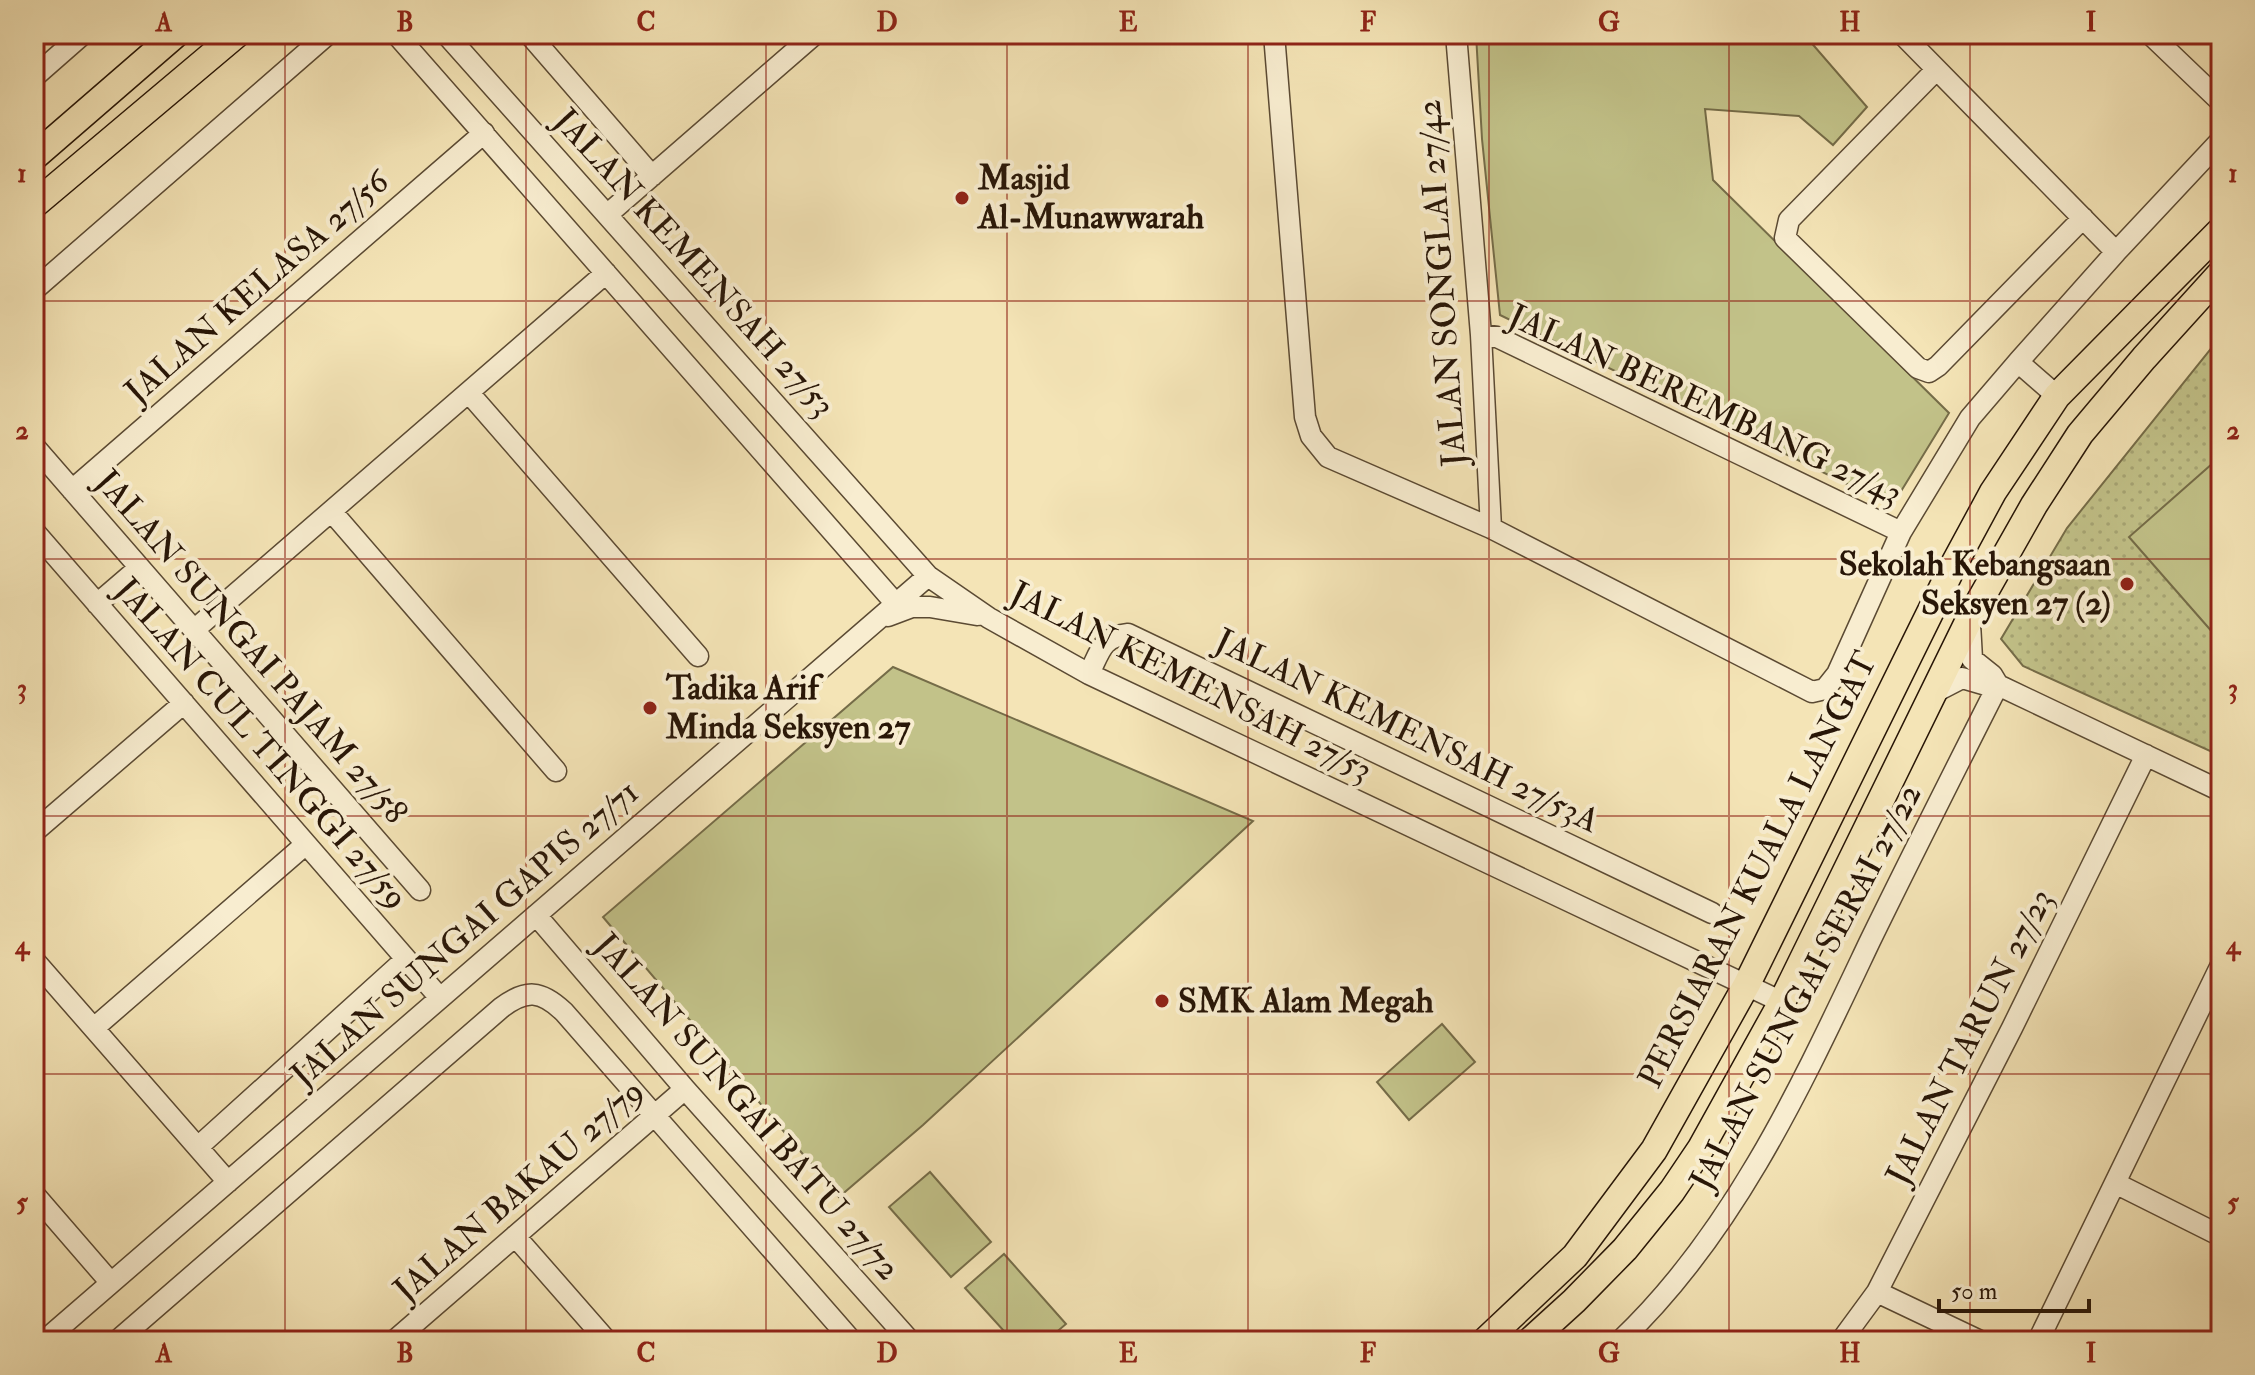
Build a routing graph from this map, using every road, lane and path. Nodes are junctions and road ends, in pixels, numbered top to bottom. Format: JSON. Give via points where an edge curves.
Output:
{"nodes":[{"id":1,"x":83,"y":34,"type":"edge"},
{"id":2,"x":176,"y":34,"type":"edge"},
{"id":3,"x":237,"y":34,"type":"edge"},
{"id":4,"x":328,"y":34,"type":"edge"},
{"id":5,"x":396,"y":34,"type":"edge"},
{"id":6,"x":446,"y":34,"type":"edge"},
{"id":7,"x":529,"y":34,"type":"edge"},
{"id":8,"x":815,"y":34,"type":"edge"},
{"id":9,"x":1274,"y":34,"type":"edge"},
{"id":10,"x":1456,"y":34,"type":"edge"},
{"id":11,"x":1902,"y":34,"type":"edge"},
{"id":12,"x":2150,"y":34,"type":"edge"},
{"id":13,"x":1936,"y":70,"type":"junction"},
{"id":14,"x":34,"y":77,"type":"edge"},
{"id":15,"x":2221,"y":102,"type":"edge"},
{"id":16,"x":484,"y":133,"type":"junction"},
{"id":17,"x":2221,"y":140,"type":"edge"},
{"id":18,"x":34,"y":157,"type":"edge"},
{"id":19,"x":652,"y":176,"type":"junction"},
{"id":20,"x":34,"y":205,"type":"edge"},
{"id":21,"x":608,"y":214,"type":"junction"},
{"id":22,"x":2083,"y":218,"type":"junction"},
{"id":23,"x":2221,"y":230,"type":"edge"},
{"id":24,"x":2116,"y":252,"type":"junction"},
{"id":25,"x":606,"y":273,"type":"junction"},
{"id":26,"x":2221,"y":273,"type":"edge"},
{"id":27,"x":34,"y":290,"type":"edge"},
{"id":28,"x":1481,"y":335,"type":"junction"},
{"id":29,"x":2018,"y":362,"type":"junction"},
{"id":30,"x":469,"y":393,"type":"junction"},
{"id":31,"x":2057,"y":396,"type":"junction"},
{"id":32,"x":34,"y":446,"type":"edge"},
{"id":33,"x":72,"y":490,"type":"junction"},
{"id":34,"x":332,"y":512,"type":"junction"},
{"id":35,"x":1491,"y":528,"type":"junction"},
{"id":36,"x":1901,"y":532,"type":"junction"},
{"id":37,"x":37,"y":541,"type":"edge"},
{"id":38,"x":139,"y":568,"type":"junction"},
{"id":39,"x":928,"y":576,"type":"junction"},
{"id":40,"x":97,"y":604,"type":"junction"},
{"id":41,"x":896,"y":604,"type":"junction"},
{"id":42,"x":989,"y":618,"type":"junction"},
{"id":43,"x":1970,"y":618,"type":"junction"},
{"id":44,"x":877,"y":621,"type":"junction"},
{"id":45,"x":194,"y":630,"type":"junction"},
{"id":46,"x":698,"y":656,"type":"dead end"},
{"id":47,"x":1089,"y":674,"type":"junction"},
{"id":48,"x":1998,"y":685,"type":"junction"},
{"id":49,"x":1931,"y":694,"type":"junction"},
{"id":50,"x":184,"y":703,"type":"junction"},
{"id":51,"x":2146,"y":755,"type":"junction"},
{"id":52,"x":556,"y":771,"type":"dead end"},
{"id":53,"x":2221,"y":791,"type":"edge"},
{"id":54,"x":34,"y":832,"type":"edge"},
{"id":55,"x":306,"y":844,"type":"junction"},
{"id":56,"x":420,"y":890,"type":"dead end"},
{"id":57,"x":1712,"y":913,"type":"dead end"},
{"id":58,"x":536,"y":915,"type":"junction"},
{"id":59,"x":406,"y":959,"type":"junction"},
{"id":60,"x":34,"y":960,"type":"edge"},
{"id":61,"x":2221,"y":965,"type":"edge"},
{"id":62,"x":1747,"y":984,"type":"junction"},
{"id":63,"x":440,"y":998,"type":"junction"},
{"id":64,"x":1782,"y":1002,"type":"junction"},
{"id":65,"x":2212,"y":1007,"type":"edge"},
{"id":66,"x":94,"y":1028,"type":"junction"},
{"id":67,"x":685,"y":1089,"type":"junction"},
{"id":68,"x":654,"y":1116,"type":"junction"},
{"id":69,"x":198,"y":1147,"type":"junction"},
{"id":70,"x":228,"y":1182,"type":"junction"},
{"id":71,"x":2115,"y":1183,"type":"junction"},
{"id":72,"x":34,"y":1194,"type":"edge"},
{"id":73,"x":515,"y":1236,"type":"junction"},
{"id":74,"x":2221,"y":1236,"type":"edge"},
{"id":75,"x":111,"y":1283,"type":"junction"},
{"id":76,"x":1877,"y":1292,"type":"junction"},
{"id":77,"x":44,"y":1341,"type":"edge"},
{"id":78,"x":117,"y":1341,"type":"edge"},
{"id":79,"x":394,"y":1341,"type":"edge"},
{"id":80,"x":607,"y":1341,"type":"edge"},
{"id":81,"x":852,"y":1341,"type":"edge"},
{"id":82,"x":910,"y":1341,"type":"edge"},
{"id":83,"x":1485,"y":1341,"type":"edge"},
{"id":84,"x":1530,"y":1341,"type":"edge"},
{"id":85,"x":1620,"y":1341,"type":"edge"},
{"id":86,"x":1841,"y":1341,"type":"edge"},
{"id":87,"x":1980,"y":1341,"type":"edge"},
{"id":88,"x":2038,"y":1341,"type":"edge"}],
"edges":[{"from":1,"to":14,"type":"street"},
{"from":2,"to":18,"type":"main road"},
{"from":3,"to":20,"type":"main road"},
{"from":4,"to":27,"type":"street"},
{"from":5,"to":16,"type":"street"},
{"from":6,"to":21,"type":"street","name":"JALAN KEMENSAH 27/53"},
{"from":7,"to":19,"type":"street"},
{"from":8,"to":19,"type":"street"},
{"from":9,"to":35,"type":"street","via":[[1305,417],[1311,436],[1328,457]]},
{"from":10,"to":28,"type":"street","name":"JALAN SONGLAI 27/42"},
{"from":11,"to":13,"type":"street"},
{"from":12,"to":15,"type":"street"},
{"from":13,"to":22,"type":"street"},
{"from":13,"to":22,"type":"street","via":[[1789,220],[1785,238],[1918,368],[1929,372]]},
{"from":16,"to":25,"type":"street"},
{"from":16,"to":33,"type":"street","name":"JALAN KELASA 27/56"},
{"from":17,"to":24,"type":"street"},
{"from":19,"to":21,"type":"street"},
{"from":21,"to":39,"type":"street","name":"JALAN KEMENSAH 27/53"},
{"from":22,"to":24,"type":"street"},
{"from":23,"to":31,"type":"main road","name":"PERSIARAN KUALA LANGAT"},
{"from":24,"to":29,"type":"street"},
{"from":25,"to":30,"type":"street"},
{"from":25,"to":41,"type":"street"},
{"from":26,"to":43,"type":"main road","via":[[2080,434]]},
{"from":28,"to":35,"type":"street","name":"JALAN SONGLAI 27/42"},
{"from":28,"to":36,"type":"street","name":"JALAN BEREMBANG 27/43","via":[[1497,337]]},
{"from":29,"to":31,"type":"street"},
{"from":29,"to":36,"type":"street","via":[[1970,418]]},
{"from":30,"to":34,"type":"street"},
{"from":30,"to":46,"type":"street"},
{"from":31,"to":62,"type":"main road","name":"PERSIARAN KUALA LANGAT","via":[[1993,492],[1953,566]]},
{"from":32,"to":33,"type":"street","name":"JALAN SUNGAI PAJAM 27/58"},
{"from":33,"to":38,"type":"street","name":"JALAN SUNGAI PAJAM 27/58"},
{"from":34,"to":45,"type":"street"},
{"from":34,"to":52,"type":"street"},
{"from":35,"to":36,"type":"street","via":[[1812,692],[1825,689],[1837,674]]},
{"from":37,"to":40,"type":"street","name":"JALAN CUL TINGGI 27/59"},
{"from":38,"to":40,"type":"street"},
{"from":38,"to":45,"type":"street","name":"JALAN SUNGAI PAJAM 27/58"},
{"from":39,"to":41,"type":"street","name":"JALAN SUNGAI GAPIS 27/71"},
{"from":39,"to":42,"type":"street","name":"JALAN KEMENSAH 27/53"},
{"from":40,"to":50,"type":"street","name":"JALAN CUL TINGGI 27/59"},
{"from":41,"to":44,"type":"street","name":"JALAN SUNGAI GAPIS 27/71"},
{"from":42,"to":44,"type":"street","via":[[912,607]]},
{"from":42,"to":47,"type":"street","name":"JALAN KEMENSAH 27/53"},
{"from":43,"to":48,"type":"street","via":[[1972,659]]},
{"from":43,"to":49,"type":"main road"},
{"from":44,"to":58,"type":"street","name":"JALAN SUNGAI GAPIS 27/71"},
{"from":45,"to":56,"type":"street","name":"JALAN SUNGAI PAJAM 27/58"},
{"from":47,"to":57,"type":"street","name":"JALAN KEMENSAH 27/53A","via":[[1103,645],[1128,634]]},
{"from":47,"to":62,"type":"street","name":"JALAN KEMENSAH 27/53"},
{"from":48,"to":49,"type":"street","via":[[1962,678]]},
{"from":48,"to":51,"type":"street"},
{"from":48,"to":85,"type":"street","name":"JALAN SUNGAI SERAI 27/22","via":[[1762,1157],[1699,1251]]},
{"from":49,"to":64,"type":"main road"},
{"from":50,"to":54,"type":"street"},
{"from":50,"to":55,"type":"street","name":"JALAN CUL TINGGI 27/59"},
{"from":51,"to":53,"type":"street"},
{"from":51,"to":76,"type":"street","name":"JALAN TARUN 27/23"},
{"from":55,"to":59,"type":"street","name":"JALAN CUL TINGGI 27/59"},
{"from":55,"to":66,"type":"street"},
{"from":58,"to":63,"type":"street","name":"JALAN SUNGAI GAPIS 27/71"},
{"from":58,"to":67,"type":"street","name":"JALAN SUNGAI BATU 27/72"},
{"from":59,"to":63,"type":"street","name":"JALAN CUL TINGGI 27/59"},
{"from":59,"to":69,"type":"street"},
{"from":60,"to":66,"type":"street"},
{"from":61,"to":65,"type":"street"},
{"from":62,"to":64,"type":"street","name":"JALAN KEMENSAH 27/53"},
{"from":62,"to":83,"type":"main road","name":"PERSIARAN KUALA LANGAT","via":[[1654,1150],[1614,1206],[1575,1256]]},
{"from":63,"to":70,"type":"street","name":"JALAN SUNGAI GAPIS 27/71"},
{"from":64,"to":84,"type":"main road","via":[[1672,1191],[1625,1249]]},
{"from":65,"to":71,"type":"street"},
{"from":66,"to":69,"type":"street"},
{"from":67,"to":68,"type":"street","name":"JALAN BAKAU 27/79"},
{"from":67,"to":82,"type":"street","name":"JALAN SUNGAI BATU 27/72"},
{"from":68,"to":73,"type":"street","name":"JALAN BAKAU 27/79"},
{"from":68,"to":78,"type":"street","via":[[551,999],[532,993],[515,997]]},
{"from":68,"to":81,"type":"street"},
{"from":69,"to":70,"type":"street"},
{"from":70,"to":75,"type":"street","name":"JALAN SUNGAI GAPIS 27/71"},
{"from":71,"to":74,"type":"street"},
{"from":71,"to":88,"type":"street"},
{"from":72,"to":75,"type":"street"},
{"from":73,"to":79,"type":"street","name":"JALAN BAKAU 27/79"},
{"from":73,"to":80,"type":"street"},
{"from":75,"to":77,"type":"street","name":"JALAN SUNGAI GAPIS 27/71"},
{"from":76,"to":86,"type":"street","name":"JALAN TARUN 27/23"},
{"from":76,"to":87,"type":"street"}]}
